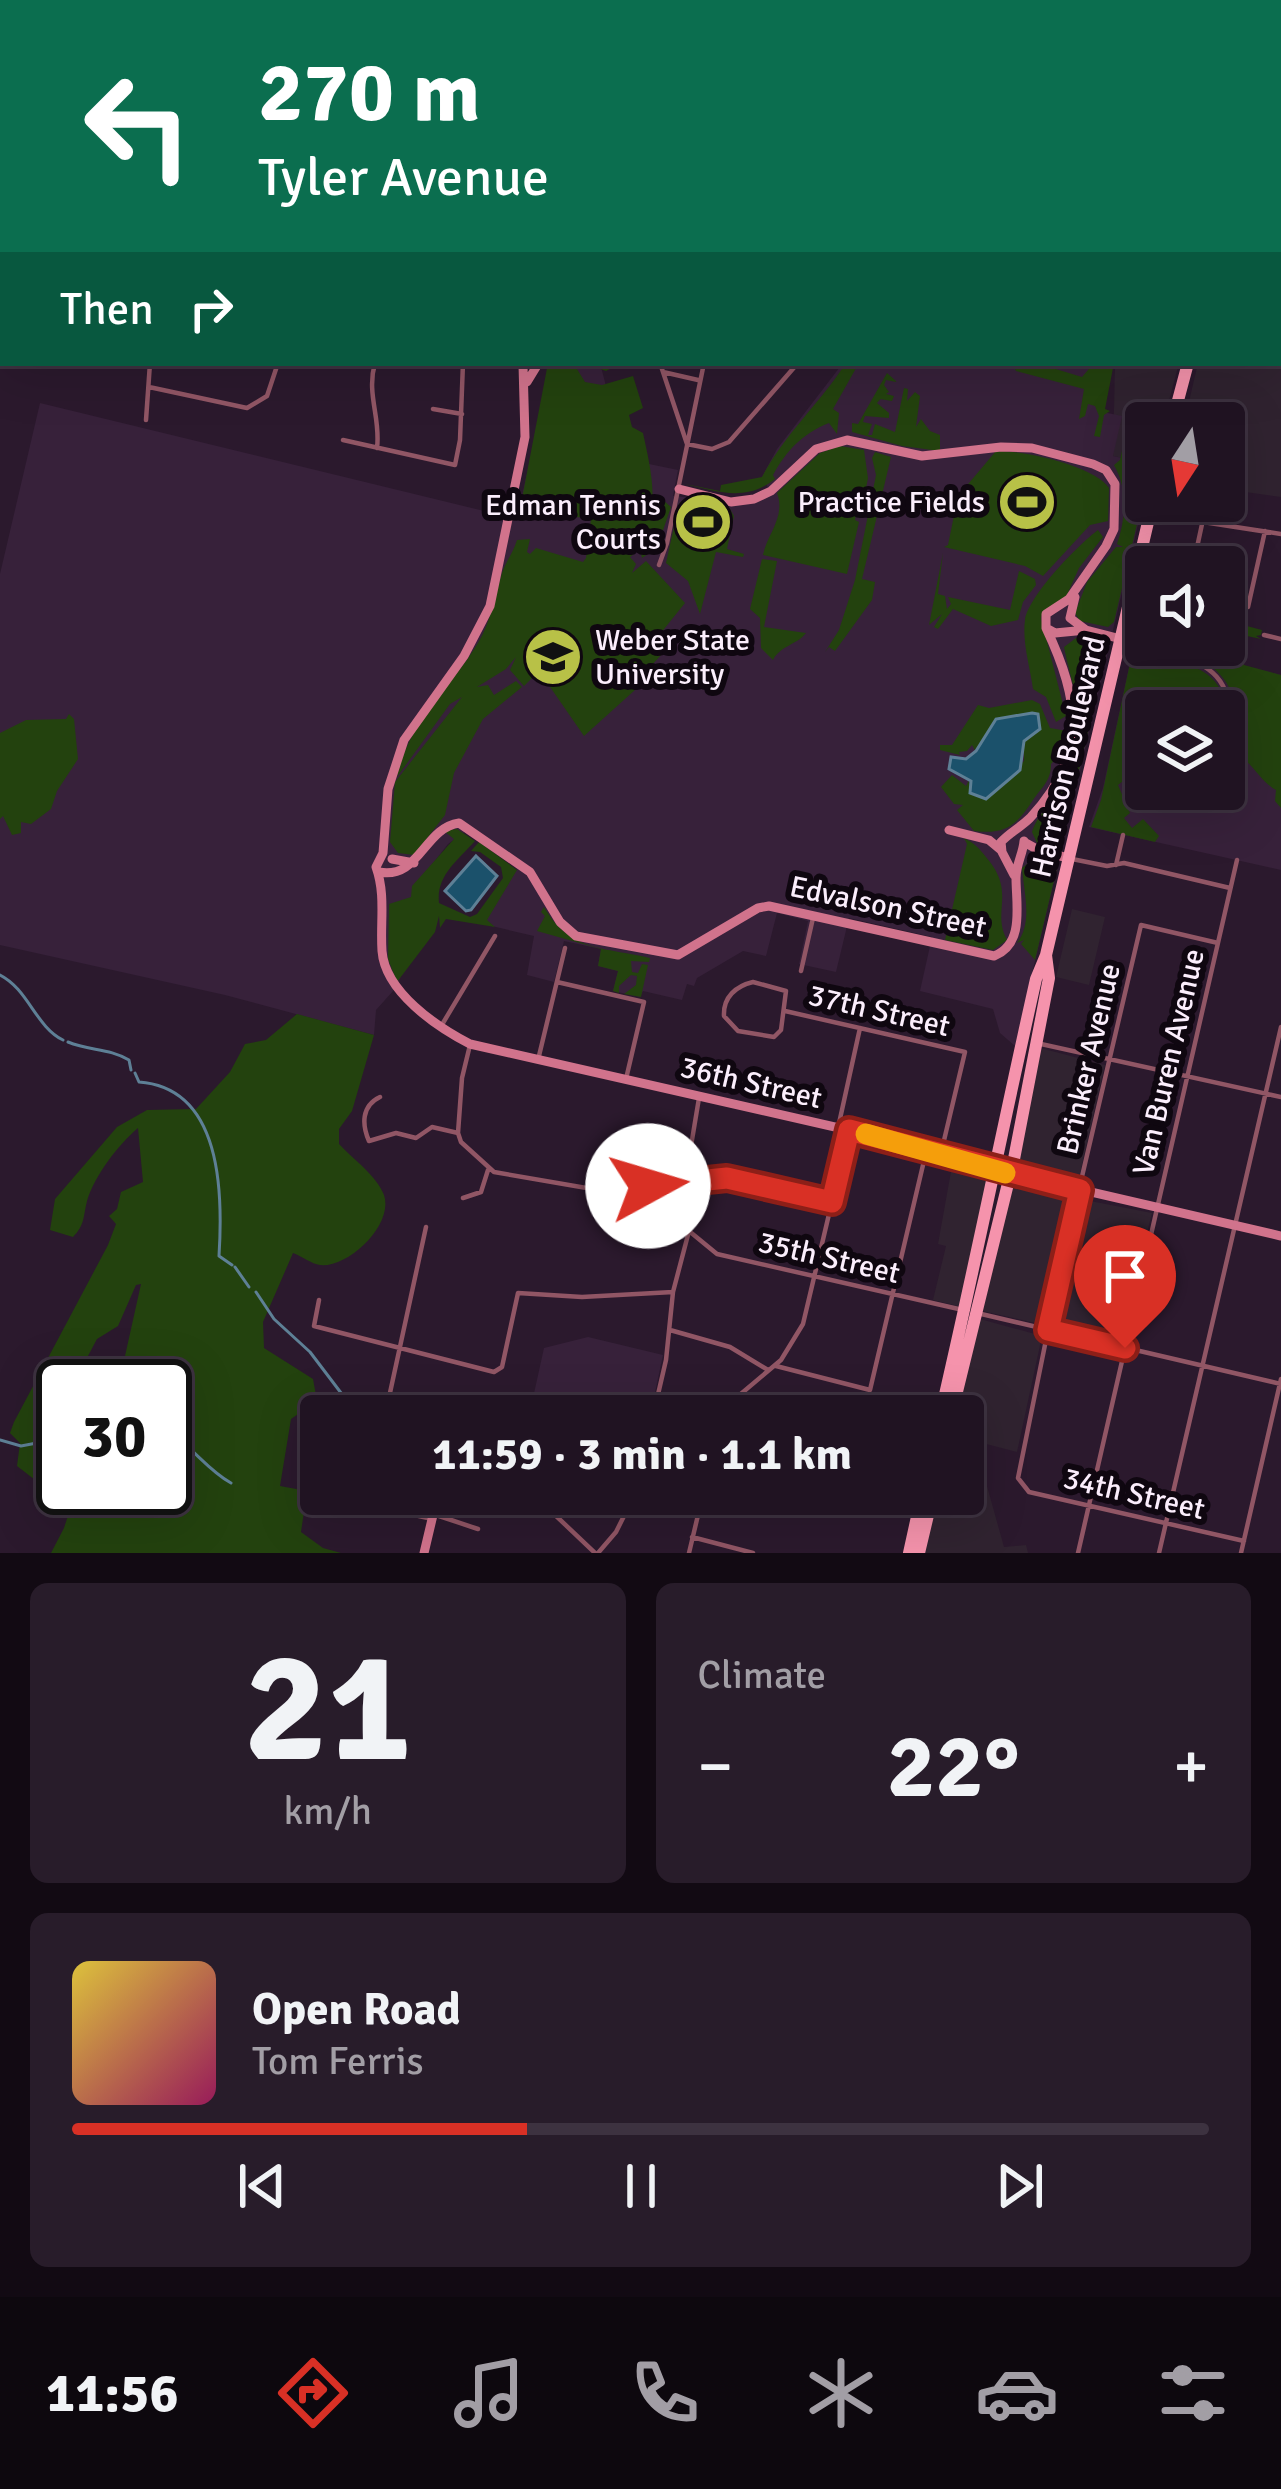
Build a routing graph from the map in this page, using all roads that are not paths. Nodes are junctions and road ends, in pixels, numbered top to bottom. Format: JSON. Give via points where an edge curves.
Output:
{"nodes":[{"id":1,"x":151,"y":366,"type":"edge"},
{"id":2,"x":277,"y":366,"type":"edge"},
{"id":3,"x":375,"y":366,"type":"edge"},
{"id":4,"x":463,"y":366,"type":"edge"},
{"id":5,"x":522,"y":366,"type":"edge"},
{"id":6,"x":538,"y":366,"type":"edge"},
{"id":7,"x":661,"y":366,"type":"edge"},
{"id":8,"x":703,"y":366,"type":"edge"},
{"id":9,"x":794,"y":366,"type":"edge"},
{"id":10,"x":1187,"y":366,"type":"edge"},
{"id":11,"x":663,"y":372,"type":"junction"},
{"id":12,"x":700,"y":380,"type":"junction"},
{"id":13,"x":149,"y":387,"type":"junction"},
{"id":14,"x":524,"y":387,"type":"junction"},
{"id":15,"x":1178,"y":402,"type":"edge"},
{"id":16,"x":433,"y":409,"type":"dead end"},
{"id":17,"x":462,"y":414,"type":"junction"},
{"id":18,"x":146,"y":420,"type":"dead end"},
{"id":19,"x":343,"y":440,"type":"dead end"},
{"id":20,"x":688,"y":443,"type":"junction"},
{"id":21,"x":377,"y":448,"type":"junction"},
{"id":22,"x":679,"y":489,"type":"junction"},
{"id":23,"x":1149,"y":522,"type":"edge"},
{"id":24,"x":1202,"y":522,"type":"joint"},
{"id":25,"x":1265,"y":532,"type":"junction"},
{"id":26,"x":1281,"y":534,"type":"edge"},
{"id":27,"x":1197,"y":546,"type":"edge"},
{"id":28,"x":659,"y":565,"type":"dead end"},
{"id":29,"x":1081,"y":581,"type":"junction"},
{"id":30,"x":1248,"y":607,"type":"dead end"},
{"id":31,"x":1052,"y":609,"type":"junction"},
{"id":32,"x":1069,"y":617,"type":"junction"},
{"id":33,"x":1046,"y":628,"type":"junction"},
{"id":34,"x":1087,"y":630,"type":"junction"},
{"id":35,"x":1066,"y":632,"type":"junction"},
{"id":36,"x":1264,"y":635,"type":"dead end"},
{"id":37,"x":1121,"y":639,"type":"junction"},
{"id":38,"x":1281,"y":639,"type":"edge"},
{"id":39,"x":1061,"y":657,"type":"junction"},
{"id":40,"x":1225,"y":690,"type":"edge"},
{"id":41,"x":1029,"y":818,"type":"junction"},
{"id":42,"x":949,"y":830,"type":"dead end"},
{"id":43,"x":1007,"y":835,"type":"junction"},
{"id":44,"x":1123,"y":835,"type":"dead end"},
{"id":45,"x":975,"y":836,"type":"junction"},
{"id":46,"x":1022,"y":848,"type":"junction"},
{"id":47,"x":1001,"y":851,"type":"junction"},
{"id":48,"x":387,"y":858,"type":"junction"},
{"id":49,"x":1069,"y":858,"type":"junction"},
{"id":50,"x":1237,"y":860,"type":"dead end"},
{"id":51,"x":414,"y":863,"type":"junction"},
{"id":52,"x":1116,"y":865,"type":"junction"},
{"id":53,"x":386,"y":872,"type":"junction"},
{"id":54,"x":1016,"y":879,"type":"junction"},
{"id":55,"x":1230,"y":888,"type":"junction"},
{"id":56,"x":814,"y":915,"type":"junction"},
{"id":57,"x":495,"y":936,"type":"dead end"},
{"id":58,"x":1218,"y":943,"type":"junction"},
{"id":59,"x":565,"y":948,"type":"dead end"},
{"id":60,"x":1046,"y":955,"type":"junction"},
{"id":61,"x":801,"y":971,"type":"dead end"},
{"id":62,"x":557,"y":982,"type":"junction"},
{"id":63,"x":785,"y":1011,"type":"junction"},
{"id":64,"x":442,"y":1026,"type":"junction"},
{"id":65,"x":1281,"y":1027,"type":"edge"},
{"id":66,"x":860,"y":1028,"type":"junction"},
{"id":67,"x":1035,"y":1043,"type":"junction"},
{"id":68,"x":470,"y":1044,"type":"junction"},
{"id":69,"x":538,"y":1060,"type":"junction"},
{"id":70,"x":1109,"y":1060,"type":"junction"},
{"id":71,"x":1188,"y":1076,"type":"junction"},
{"id":72,"x":626,"y":1079,"type":"junction"},
{"id":73,"x":1265,"y":1094,"type":"junction"},
{"id":74,"x":699,"y":1096,"type":"junction"},
{"id":75,"x":380,"y":1097,"type":"dead end"},
{"id":76,"x":1281,"y":1097,"type":"edge"},
{"id":77,"x":843,"y":1129,"type":"junction"},
{"id":78,"x":458,"y":1133,"type":"junction"},
{"id":79,"x":927,"y":1148,"type":"junction"},
{"id":80,"x":940,"y":1153,"type":"junction"},
{"id":81,"x":488,"y":1169,"type":"junction"},
{"id":82,"x":993,"y":1169,"type":"junction"},
{"id":83,"x":1010,"y":1174,"type":"junction"},
{"id":84,"x":685,"y":1182,"type":"junction"},
{"id":85,"x":1080,"y":1190,"type":"junction"},
{"id":86,"x":464,"y":1198,"type":"dead end"},
{"id":87,"x":832,"y":1202,"type":"junction"},
{"id":88,"x":1158,"y":1208,"type":"junction"},
{"id":89,"x":1235,"y":1226,"type":"junction"},
{"id":90,"x":426,"y":1227,"type":"dead end"},
{"id":91,"x":689,"y":1232,"type":"junction"},
{"id":92,"x":1281,"y":1236,"type":"edge"},
{"id":93,"x":815,"y":1277,"type":"junction"},
{"id":94,"x":673,"y":1292,"type":"junction"},
{"id":95,"x":893,"y":1294,"type":"junction"},
{"id":96,"x":320,"y":1300,"type":"dead end"},
{"id":97,"x":972,"y":1312,"type":"junction"},
{"id":98,"x":670,"y":1330,"type":"junction"},
{"id":99,"x":1048,"y":1330,"type":"junction"},
{"id":100,"x":400,"y":1347,"type":"junction"},
{"id":101,"x":1125,"y":1348,"type":"junction"},
{"id":102,"x":1202,"y":1366,"type":"junction"},
{"id":103,"x":772,"y":1368,"type":"junction"},
{"id":104,"x":1281,"y":1382,"type":"edge"},
{"id":105,"x":390,"y":1395,"type":"edge"},
{"id":106,"x":657,"y":1395,"type":"edge"},
{"id":107,"x":740,"y":1395,"type":"edge"},
{"id":108,"x":946,"y":1395,"type":"edge"},
{"id":109,"x":955,"y":1395,"type":"edge"},
{"id":110,"x":1019,"y":1484,"type":"joint"},
{"id":111,"x":1089,"y":1505,"type":"junction"},
{"id":112,"x":428,"y":1515,"type":"edge"},
{"id":113,"x":556,"y":1515,"type":"edge"},
{"id":114,"x":624,"y":1515,"type":"edge"},
{"id":115,"x":697,"y":1515,"type":"edge"},
{"id":116,"x":917,"y":1515,"type":"edge"},
{"id":117,"x":928,"y":1515,"type":"edge"},
{"id":118,"x":433,"y":1516,"type":"junction"},
{"id":119,"x":1166,"y":1523,"type":"junction"},
{"id":120,"x":478,"y":1529,"type":"dead end"},
{"id":121,"x":692,"y":1537,"type":"junction"},
{"id":122,"x":1244,"y":1541,"type":"junction"},
{"id":123,"x":424,"y":1553,"type":"edge"},
{"id":124,"x":597,"y":1553,"type":"edge"},
{"id":125,"x":689,"y":1553,"type":"edge"},
{"id":126,"x":753,"y":1553,"type":"edge"},
{"id":127,"x":909,"y":1553,"type":"edge"},
{"id":128,"x":920,"y":1553,"type":"edge"},
{"id":129,"x":1078,"y":1553,"type":"edge"},
{"id":130,"x":1159,"y":1553,"type":"edge"},
{"id":131,"x":1241,"y":1553,"type":"edge"}],
"edges":[{"from":1,"to":13,"type":"street"},
{"from":2,"to":13,"type":"street","via":[[267,397],[247,407]]},
{"from":3,"to":21,"type":"street"},
{"from":4,"to":17,"type":"street"},
{"from":5,"to":14,"type":"street","name":"36th Street"},
{"from":6,"to":14,"type":"street"},
{"from":7,"to":11,"type":"street"},
{"from":8,"to":12,"type":"street"},
{"from":9,"to":20,"type":"street","via":[[729,442],[712,449]]},
{"from":10,"to":15,"type":"main road"},
{"from":11,"to":12,"type":"street"},
{"from":11,"to":20,"type":"street"},
{"from":12,"to":20,"type":"street"},
{"from":13,"to":18,"type":"street"},
{"from":14,"to":48,"type":"street","name":"36th Street","via":[[525,437],[490,606],[404,740],[388,788]]},
{"from":16,"to":17,"type":"street"},
{"from":17,"to":21,"type":"street","via":[[454,465]]},
{"from":19,"to":21,"type":"street"},
{"from":20,"to":22,"type":"street"},
{"from":22,"to":28,"type":"street"},
{"from":22,"to":29,"type":"street","via":[[754,500],[813,451],[847,440],[922,456],[1032,448],[1106,470],[1116,488],[1109,542]]},
{"from":23,"to":37,"type":"main road","name":"Harrison Boulevard"},
{"from":24,"to":25,"type":"street"},
{"from":24,"to":27,"type":"street"},
{"from":25,"to":26,"type":"street"},
{"from":25,"to":30,"type":"street"},
{"from":29,"to":31,"type":"street"},
{"from":29,"to":32,"type":"street"},
{"from":31,"to":32,"type":"street"},
{"from":31,"to":33,"type":"street"},
{"from":32,"to":34,"type":"street"},
{"from":32,"to":35,"type":"street"},
{"from":33,"to":35,"type":"street"},
{"from":33,"to":39,"type":"street"},
{"from":34,"to":35,"type":"street"},
{"from":34,"to":37,"type":"street"},
{"from":35,"to":39,"type":"street"},
{"from":36,"to":38,"type":"street"},
{"from":37,"to":40,"type":"street","via":[[1206,667]]},
{"from":37,"to":49,"type":"main road","name":"Harrison Boulevard"},
{"from":39,"to":41,"type":"street","via":[[1074,743],[1062,775]]},
{"from":41,"to":43,"type":"street"},
{"from":41,"to":46,"type":"street"},
{"from":42,"to":45,"type":"street"},
{"from":43,"to":45,"type":"street"},
{"from":43,"to":46,"type":"street","via":[[1016,834]]},
{"from":43,"to":47,"type":"street"},
{"from":44,"to":52,"type":"street"},
{"from":45,"to":47,"type":"street"},
{"from":46,"to":47,"type":"street","via":[[1010,858]]},
{"from":46,"to":49,"type":"street"},
{"from":46,"to":54,"type":"street"},
{"from":47,"to":54,"type":"street"},
{"from":48,"to":51,"type":"street"},
{"from":48,"to":53,"type":"street","name":"36th Street"},
{"from":49,"to":52,"type":"street"},
{"from":49,"to":60,"type":"main road","name":"Harrison Boulevard"},
{"from":50,"to":55,"type":"street","name":"Van Buren Avenue"},
{"from":51,"to":53,"type":"street","name":"Edvalson Street"},
{"from":51,"to":56,"type":"street","name":"Edvalson Street","via":[[441,828],[462,824],[530,872],[577,936],[664,956],[690,951],[758,908]]},
{"from":52,"to":55,"type":"street"},
{"from":53,"to":64,"type":"street","name":"36th Street","via":[[386,969]]},
{"from":54,"to":56,"type":"street","name":"Edvalson Street","via":[[1014,936],[1002,953]]},
{"from":55,"to":58,"type":"street","name":"Van Buren Avenue"},
{"from":56,"to":61,"type":"street"},
{"from":57,"to":64,"type":"street"},
{"from":58,"to":70,"type":"street","name":"Brinker Avenue","via":[[1141,925]]},
{"from":58,"to":71,"type":"street","name":"Van Buren Avenue"},
{"from":59,"to":62,"type":"street"},
{"from":60,"to":67,"type":"main road","name":"Harrison Boulevard","via":[[1050,974]]},
{"from":60,"to":82,"type":"main road","name":"Harrison Boulevard"},
{"from":62,"to":69,"type":"street"},
{"from":62,"to":72,"type":"street","via":[[644,1002]]},
{"from":63,"to":63,"type":"street","via":[[786,991],[753,982],[739,985],[723,1008],[738,1031],[775,1036]]},
{"from":63,"to":66,"type":"street","name":"37th Street"},
{"from":64,"to":68,"type":"street","name":"36th Street"},
{"from":65,"to":73,"type":"street"},
{"from":66,"to":77,"type":"street"},
{"from":66,"to":80,"type":"street","name":"37th Street","via":[[964,1052]]},
{"from":67,"to":70,"type":"street"},
{"from":67,"to":83,"type":"main road","name":"Harrison Boulevard"},
{"from":68,"to":69,"type":"street","name":"36th Street"},
{"from":68,"to":78,"type":"street"},
{"from":69,"to":72,"type":"street","name":"36th Street"},
{"from":70,"to":71,"type":"street"},
{"from":70,"to":85,"type":"street","name":"Brinker Avenue"},
{"from":71,"to":73,"type":"street"},
{"from":71,"to":88,"type":"street","name":"Van Buren Avenue"},
{"from":72,"to":74,"type":"street","name":"36th Street"},
{"from":73,"to":76,"type":"street"},
{"from":73,"to":89,"type":"street"},
{"from":74,"to":77,"type":"street","name":"36th Street"},
{"from":74,"to":84,"type":"street"},
{"from":75,"to":78,"type":"street","via":[[364,1118],[369,1142],[396,1133],[416,1138],[432,1127]]},
{"from":77,"to":79,"type":"street","name":"36th Street"},
{"from":77,"to":87,"type":"street"},
{"from":78,"to":81,"type":"street"},
{"from":79,"to":80,"type":"street","name":"36th Street"},
{"from":79,"to":95,"type":"street"},
{"from":80,"to":82,"type":"street","name":"36th Street"},
{"from":81,"to":84,"type":"street","via":[[604,1191]]},
{"from":81,"to":86,"type":"street","via":[[481,1192]]},
{"from":82,"to":83,"type":"street","name":"36th Street"},
{"from":82,"to":97,"type":"main road","name":"Harrison Boulevard"},
{"from":83,"to":85,"type":"street","name":"36th Street"},
{"from":83,"to":97,"type":"main road","name":"Harrison Boulevard"},
{"from":84,"to":87,"type":"street","via":[[727,1178]]},
{"from":84,"to":91,"type":"street"},
{"from":85,"to":88,"type":"street","name":"36th Street"},
{"from":85,"to":99,"type":"street","name":"Brinker Avenue"},
{"from":87,"to":93,"type":"street"},
{"from":88,"to":89,"type":"street","name":"36th Street"},
{"from":88,"to":101,"type":"street","name":"Van Buren Avenue"},
{"from":89,"to":92,"type":"street","name":"36th Street"},
{"from":89,"to":102,"type":"street"},
{"from":90,"to":100,"type":"street"},
{"from":91,"to":93,"type":"street","name":"35th Street","via":[[717,1254]]},
{"from":91,"to":94,"type":"street"},
{"from":93,"to":95,"type":"street","name":"35th Street"},
{"from":93,"to":103,"type":"street","via":[[803,1324]]},
{"from":94,"to":98,"type":"street"},
{"from":94,"to":100,"type":"street","via":[[518,1292],[499,1370]]},
{"from":95,"to":97,"type":"street","name":"35th Street"},
{"from":95,"to":103,"type":"street","via":[[870,1390]]},
{"from":96,"to":100,"type":"street","via":[[314,1326]]},
{"from":97,"to":99,"type":"street","name":"35th Street"},
{"from":97,"to":108,"type":"main road","name":"Harrison Boulevard"},
{"from":97,"to":109,"type":"main road","name":"Harrison Boulevard"},
{"from":98,"to":103,"type":"street"},
{"from":98,"to":106,"type":"street"},
{"from":99,"to":101,"type":"street","name":"35th Street"},
{"from":99,"to":110,"type":"street","name":"Brinker Avenue"},
{"from":100,"to":105,"type":"street"},
{"from":101,"to":102,"type":"street","name":"35th Street"},
{"from":101,"to":111,"type":"street","name":"Van Buren Avenue"},
{"from":102,"to":104,"type":"street","name":"35th Street"},
{"from":102,"to":119,"type":"street"},
{"from":103,"to":107,"type":"street"},
{"from":104,"to":122,"type":"street"},
{"from":110,"to":111,"type":"street","name":"34th Street"},
{"from":111,"to":119,"type":"street","name":"34th Street"},
{"from":111,"to":129,"type":"street","name":"Van Buren Avenue"},
{"from":112,"to":118,"type":"street"},
{"from":113,"to":124,"type":"street"},
{"from":114,"to":124,"type":"street"},
{"from":115,"to":121,"type":"street"},
{"from":116,"to":127,"type":"main road"},
{"from":117,"to":128,"type":"main road"},
{"from":118,"to":120,"type":"street"},
{"from":118,"to":123,"type":"street"},
{"from":119,"to":122,"type":"street","name":"34th Street"},
{"from":119,"to":130,"type":"street"},
{"from":121,"to":125,"type":"street"},
{"from":121,"to":126,"type":"street"},
{"from":122,"to":131,"type":"street"}]}
